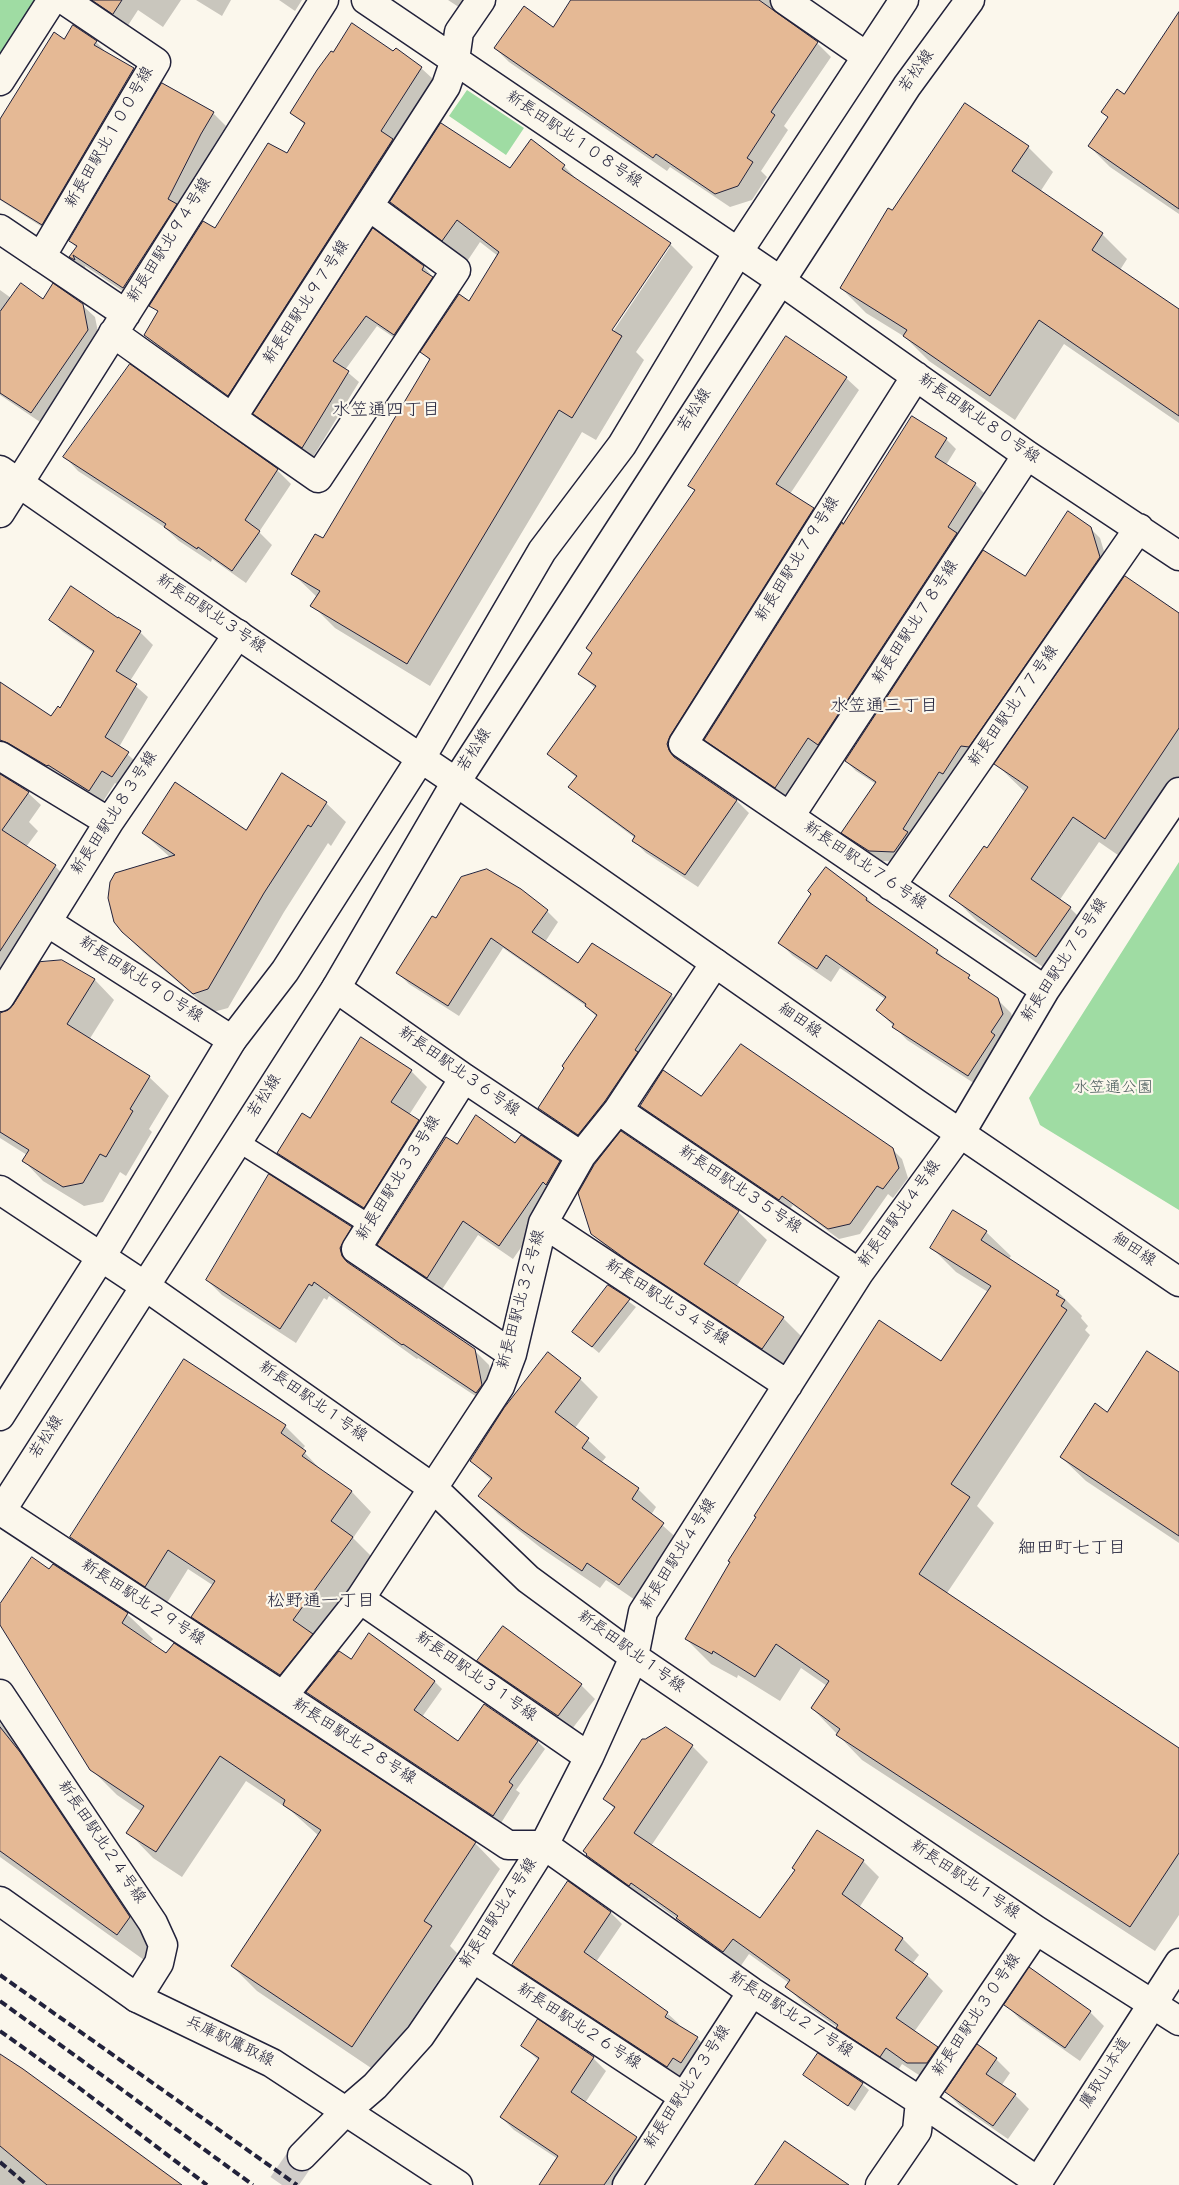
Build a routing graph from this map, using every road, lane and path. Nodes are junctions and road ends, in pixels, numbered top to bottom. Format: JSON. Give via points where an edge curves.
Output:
{"nodes":[{"id":1,"x":52,"y":0,"type":"edge"},
{"id":2,"x":64,"y":0,"type":"edge"},
{"id":3,"x":324,"y":0,"type":"edge"},
{"id":4,"x":366,"y":0,"type":"edge"},
{"id":5,"x":481,"y":0,"type":"edge"},
{"id":6,"x":785,"y":0,"type":"edge"},
{"id":7,"x":904,"y":0,"type":"edge"},
{"id":8,"x":970,"y":0,"type":"edge"},
{"id":9,"x":866,"y":56,"type":"junction"},
{"id":10,"x":455,"y":60,"type":"junction"},
{"id":11,"x":0,"y":81,"type":"edge"},
{"id":12,"x":370,"y":207,"type":"junction"},
{"id":13,"x":0,"y":229,"type":"edge"},
{"id":14,"x":738,"y":252,"type":"junction"},
{"id":15,"x":41,"y":257,"type":"junction"},
{"id":16,"x":781,"y":281,"type":"junction"},
{"id":17,"x":120,"y":323,"type":"junction"},
{"id":18,"x":916,"y":376,"type":"junction"},
{"id":19,"x":232,"y":418,"type":"junction"},
{"id":20,"x":1027,"y":455,"type":"junction"},
{"id":21,"x":9,"y":476,"type":"edge"},
{"id":22,"x":0,"y":513,"type":"edge"},
{"id":23,"x":1139,"y":528,"type":"junction"},
{"id":24,"x":1179,"y":556,"type":"edge"},
{"id":25,"x":238,"y":634,"type":"junction"},
{"id":26,"x":683,"y":744,"type":"joint"},
{"id":27,"x":0,"y":756,"type":"edge"},
{"id":28,"x":421,"y":758,"type":"junction"},
{"id":29,"x":456,"y":782,"type":"junction"},
{"id":30,"x":1179,"y":792,"type":"edge"},
{"id":31,"x":790,"y":816,"type":"junction"},
{"id":32,"x":109,"y":822,"type":"junction"},
{"id":33,"x":892,"y":886,"type":"junction"},
{"id":34,"x":47,"y":922,"type":"junction"},
{"id":35,"x":715,"y":963,"type":"junction"},
{"id":36,"x":336,"y":988,"type":"junction"},
{"id":37,"x":1045,"y":990,"type":"junction"},
{"id":38,"x":0,"y":997,"type":"edge"},
{"id":39,"x":232,"y":1040,"type":"junction"},
{"id":40,"x":464,"y":1078,"type":"junction"},
{"id":41,"x":618,"y":1110,"type":"junction"},
{"id":42,"x":960,"y":1134,"type":"junction"},
{"id":43,"x":237,"y":1141,"type":"junction"},
{"id":44,"x":581,"y":1156,"type":"junction"},
{"id":45,"x":0,"y":1190,"type":"edge"},
{"id":46,"x":543,"y":1223,"type":"junction"},
{"id":47,"x":370,"y":1225,"type":"junction"},
{"id":48,"x":101,"y":1257,"type":"junction"},
{"id":49,"x":860,"y":1273,"type":"junction"},
{"id":50,"x":1179,"y":1282,"type":"edge"},
{"id":51,"x":145,"y":1286,"type":"junction"},
{"id":52,"x":512,"y":1354,"type":"junction"},
{"id":53,"x":788,"y":1385,"type":"junction"},
{"id":54,"x":0,"y":1416,"type":"edge"},
{"id":55,"x":433,"y":1488,"type":"junction"},
{"id":56,"x":0,"y":1512,"type":"edge"},
{"id":57,"x":360,"y":1599,"type":"junction"},
{"id":58,"x":634,"y":1657,"type":"junction"},
{"id":59,"x":0,"y":1694,"type":"edge"},
{"id":60,"x":283,"y":1696,"type":"junction"},
{"id":61,"x":589,"y":1757,"type":"junction"},
{"id":62,"x":544,"y":1846,"type":"junction"},
{"id":63,"x":0,"y":1901,"type":"edge"},
{"id":64,"x":1036,"y":1930,"type":"junction"},
{"id":65,"x":473,"y":1958,"type":"junction"},
{"id":66,"x":1179,"y":1963,"type":"edge"},
{"id":67,"x":752,"y":1992,"type":"junction"},
{"id":68,"x":137,"y":1998,"type":"junction"},
{"id":69,"x":1152,"y":2003,"type":"junction"},
{"id":70,"x":1179,"y":2021,"type":"edge"},
{"id":71,"x":684,"y":2097,"type":"junction"},
{"id":72,"x":920,"y":2101,"type":"junction"},
{"id":73,"x":346,"y":2110,"type":"junction"},
{"id":74,"x":302,"y":2156,"type":"tunnel mouth"},
{"id":75,"x":1038,"y":2183,"type":"edge"},
{"id":76,"x":458,"y":2185,"type":"edge"},
{"id":77,"x":627,"y":2185,"type":"edge"},
{"id":78,"x":880,"y":2185,"type":"edge"}],
"edges":[{"from":1,"to":11,"type":"street"},
{"from":2,"to":15,"type":"street","name":"新長田駅北１００号線","via":[[156,62]]},
{"from":3,"to":17,"type":"street","name":"新長田駅北９４号線"},
{"from":4,"to":10,"type":"street","name":"新長田駅北１０８号線"},
{"from":5,"to":10,"type":"street","name":"新長田駅北９７号線","via":[[459,32]]},
{"from":6,"to":9,"type":"street"},
{"from":7,"to":9,"type":"street"},
{"from":8,"to":16,"type":"street","name":"若松線","via":[[907,86]]},
{"from":9,"to":14,"type":"street"},
{"from":10,"to":12,"type":"street","name":"新長田駅北９７号線","via":[[446,86]]},
{"from":10,"to":14,"type":"street","name":"新長田駅北１０８号線"},
{"from":12,"to":19,"type":"street","name":"新長田駅北９７号線"},
{"from":12,"to":19,"type":"street","via":[[456,270],[318,478]]},
{"from":13,"to":15,"type":"street"},
{"from":14,"to":16,"type":"street","name":"新長田駅北１０８号線"},
{"from":14,"to":28,"type":"street","via":[[622,445],[542,551]]},
{"from":15,"to":17,"type":"street"},
{"from":16,"to":18,"type":"street","name":"新長田駅北８０号線"},
{"from":16,"to":29,"type":"street","name":"若松線"},
{"from":17,"to":19,"type":"street"},
{"from":17,"to":21,"type":"street","name":"新長田駅北９４号線"},
{"from":18,"to":20,"type":"street","name":"新長田駅北８０号線"},
{"from":18,"to":26,"type":"street","name":"新長田駅北７９号線"},
{"from":20,"to":23,"type":"street","name":"新長田駅北８０号線"},
{"from":20,"to":31,"type":"street","name":"新長田駅北７８号線"},
{"from":21,"to":22,"type":"street","name":"新長田駅北９４号線"},
{"from":21,"to":25,"type":"street","name":"新長田駅北３号線"},
{"from":23,"to":24,"type":"street","name":"新長田駅北８０号線"},
{"from":23,"to":33,"type":"street","name":"新長田駅北７７号線"},
{"from":25,"to":28,"type":"street","name":"新長田駅北３号線"},
{"from":25,"to":32,"type":"street","name":"新長田駅北８３号線"},
{"from":26,"to":31,"type":"street","name":"新長田駅北７６号線"},
{"from":27,"to":32,"type":"street"},
{"from":28,"to":29,"type":"street","name":"細田線"},
{"from":28,"to":39,"type":"street","via":[[285,971]]},
{"from":29,"to":35,"type":"street","name":"細田線"},
{"from":29,"to":36,"type":"street","name":"若松線"},
{"from":30,"to":37,"type":"street","name":"新長田駅北７５号線"},
{"from":31,"to":33,"type":"street","name":"新長田駅北７６号線"},
{"from":32,"to":34,"type":"street","name":"新長田駅北８３号線"},
{"from":33,"to":37,"type":"street","name":"新長田駅北７６号線"},
{"from":34,"to":38,"type":"street","name":"新長田駅北８３号線"},
{"from":34,"to":39,"type":"street","name":"新長田駅北９０号線"},
{"from":35,"to":41,"type":"street","name":"新長田駅北３２号線"},
{"from":35,"to":42,"type":"street","name":"細田線"},
{"from":36,"to":40,"type":"street","name":"新長田駅北３６号線"},
{"from":36,"to":43,"type":"street","name":"若松線"},
{"from":37,"to":42,"type":"street","name":"新長田駅北７５号線"},
{"from":39,"to":48,"type":"street"},
{"from":40,"to":44,"type":"street","name":"新長田駅北３６号線"},
{"from":40,"to":47,"type":"street","name":"新長田駅北３３号線"},
{"from":41,"to":44,"type":"street","name":"新長田駅北３２号線"},
{"from":41,"to":49,"type":"street","name":"新長田駅北３５号線"},
{"from":42,"to":49,"type":"street","name":"新長田駅北４号線"},
{"from":42,"to":50,"type":"street","name":"細田線"},
{"from":43,"to":47,"type":"lane"},
{"from":43,"to":51,"type":"street","name":"若松線"},
{"from":44,"to":46,"type":"street","name":"新長田駅北３２号線"},
{"from":45,"to":48,"type":"street","name":"新長田駅北１号線"},
{"from":46,"to":52,"type":"street","name":"新長田駅北３２号線"},
{"from":46,"to":53,"type":"street","name":"新長田駅北３４号線"},
{"from":47,"to":52,"type":"street","name":"新長田駅北３３号線","via":[[356,1248]]},
{"from":48,"to":51,"type":"street","name":"新長田駅北１号線"},
{"from":48,"to":54,"type":"street"},
{"from":49,"to":53,"type":"street","name":"新長田駅北４号線"},
{"from":51,"to":55,"type":"street","name":"新長田駅北１号線"},
{"from":51,"to":56,"type":"street","name":"若松線"},
{"from":52,"to":55,"type":"street","name":"新長田駅北３２号線","via":[[500,1386]]},
{"from":53,"to":58,"type":"street","name":"新長田駅北４号線","via":[[643,1612]]},
{"from":55,"to":57,"type":"street","name":"新長田駅北２８号線"},
{"from":55,"to":58,"type":"street","name":"新長田駅北１号線","via":[[528,1579]]},
{"from":56,"to":60,"type":"street","name":"新長田駅北２９号線"},
{"from":57,"to":60,"type":"street","name":"新長田駅北２８号線"},
{"from":57,"to":61,"type":"street","name":"新長田駅北３１号線"},
{"from":58,"to":61,"type":"street","name":"新長田駅北４号線"},
{"from":58,"to":64,"type":"street","name":"新長田駅北１号線"},
{"from":59,"to":68,"type":"street","name":"新長田駅北２４号線","via":[[153,1923],[163,1945],[159,1963]]},
{"from":60,"to":62,"type":"street","name":"新長田駅北２８号線","via":[[508,1845]]},
{"from":61,"to":62,"type":"street","name":"新長田駅北４号線"},
{"from":62,"to":65,"type":"street","name":"新長田駅北４号線"},
{"from":62,"to":67,"type":"street","name":"新長田駅北２７号線"},
{"from":63,"to":68,"type":"street","name":"兵庫駅鷹取線"},
{"from":64,"to":69,"type":"street","name":"新長田駅北１号線"},
{"from":64,"to":72,"type":"street","name":"新長田駅北３０号線"},
{"from":65,"to":71,"type":"street","name":"新長田駅北２６号線"},
{"from":65,"to":73,"type":"street","name":"新長田駅北４号線","via":[[420,2036],[375,2086]]},
{"from":66,"to":69,"type":"street","name":"鷹取山本道"},
{"from":67,"to":71,"type":"street","name":"新長田駅北２３号線"},
{"from":67,"to":72,"type":"street","name":"新長田駅北２７号線"},
{"from":68,"to":73,"type":"street","name":"兵庫駅鷹取線","via":[[272,2063]]},
{"from":69,"to":70,"type":"street","name":"新長田駅北１号線"},
{"from":69,"to":75,"type":"street","name":"鷹取山本道"},
{"from":71,"to":77,"type":"street","name":"新長田駅北２３号線"},
{"from":72,"to":75,"type":"street","name":"新長田駅北２７号線"},
{"from":72,"to":78,"type":"street","via":[[917,2131]]},
{"from":73,"to":74,"type":"street","name":"新長田駅北４号線"},
{"from":73,"to":76,"type":"street","name":"兵庫駅鷹取線"}]}
